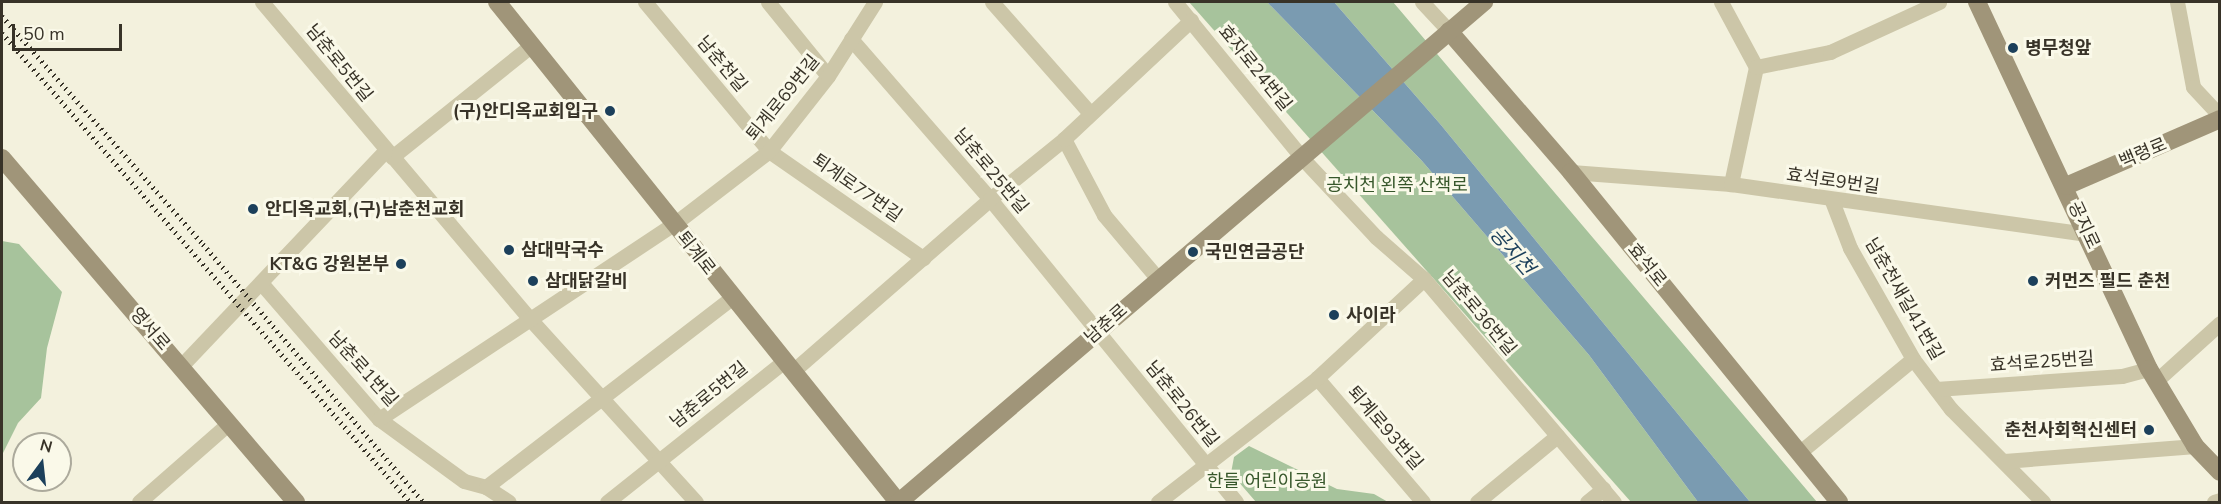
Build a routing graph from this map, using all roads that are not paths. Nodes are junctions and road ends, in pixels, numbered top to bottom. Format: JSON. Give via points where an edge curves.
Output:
{"nodes":[{"id":1,"x":262,"y":2,"type":"edge"},
{"id":2,"x":497,"y":2,"type":"edge"},
{"id":3,"x":645,"y":2,"type":"edge"},
{"id":4,"x":768,"y":2,"type":"edge"},
{"id":5,"x":875,"y":2,"type":"edge"},
{"id":6,"x":992,"y":2,"type":"edge"},
{"id":7,"x":1175,"y":2,"type":"edge"},
{"id":8,"x":1422,"y":2,"type":"edge"},
{"id":9,"x":1484,"y":2,"type":"edge"},
{"id":10,"x":1721,"y":2,"type":"edge"},
{"id":11,"x":1939,"y":2,"type":"edge"},
{"id":12,"x":1977,"y":2,"type":"edge"},
{"id":13,"x":2177,"y":2,"type":"edge"},
{"id":14,"x":1191,"y":20,"type":"junction"},
{"id":15,"x":1449,"y":31,"type":"junction"},
{"id":16,"x":851,"y":39,"type":"junction"},
{"id":17,"x":532,"y":45,"type":"junction"},
{"id":18,"x":1756,"y":67,"type":"junction"},
{"id":19,"x":828,"y":76,"type":"junction"},
{"id":20,"x":1090,"y":113,"type":"junction"},
{"id":21,"x":2220,"y":117,"type":"edge"},
{"id":22,"x":1064,"y":139,"type":"junction"},
{"id":23,"x":769,"y":151,"type":"junction"},
{"id":24,"x":1309,"y":153,"type":"junction"},
{"id":25,"x":389,"y":154,"type":"junction"},
{"id":26,"x":2,"y":158,"type":"edge"},
{"id":27,"x":1571,"y":172,"type":"junction"},
{"id":28,"x":1731,"y":184,"type":"junction"},
{"id":29,"x":2066,"y":186,"type":"junction"},
{"id":30,"x":990,"y":199,"type":"junction"},
{"id":31,"x":1832,"y":201,"type":"junction"},
{"id":32,"x":674,"y":224,"type":"junction"},
{"id":33,"x":2089,"y":234,"type":"junction"},
{"id":34,"x":923,"y":258,"type":"junction"},
{"id":35,"x":1158,"y":279,"type":"junction"},
{"id":36,"x":1424,"y":279,"type":"junction"},
{"id":37,"x":262,"y":284,"type":"junction"},
{"id":38,"x":731,"y":298,"type":"junction"},
{"id":39,"x":530,"y":319,"type":"junction"},
{"id":40,"x":2220,"y":323,"type":"edge"},
{"id":41,"x":1097,"y":331,"type":"junction"},
{"id":42,"x":1913,"y":359,"type":"junction"},
{"id":43,"x":182,"y":365,"type":"junction"},
{"id":44,"x":788,"y":366,"type":"junction"},
{"id":45,"x":2153,"y":375,"type":"junction"},
{"id":46,"x":1317,"y":378,"type":"junction"},
{"id":47,"x":1936,"y":389,"type":"junction"},
{"id":48,"x":602,"y":400,"type":"junction"},
{"id":49,"x":379,"y":419,"type":"junction"},
{"id":50,"x":229,"y":423,"type":"junction"},
{"id":51,"x":1557,"y":435,"type":"junction"},
{"id":52,"x":2194,"y":446,"type":"junction"},
{"id":53,"x":1800,"y":452,"type":"junction"},
{"id":54,"x":659,"y":460,"type":"junction"},
{"id":55,"x":2004,"y":461,"type":"junction"},
{"id":56,"x":1207,"y":467,"type":"junction"},
{"id":57,"x":2220,"y":472,"type":"edge"},
{"id":58,"x":486,"y":487,"type":"junction"},
{"id":59,"x":1603,"y":489,"type":"junction"},
{"id":60,"x":145,"y":500,"type":"edge"},
{"id":61,"x":2220,"y":500,"type":"edge"},
{"id":62,"x":296,"y":502,"type":"edge"},
{"id":63,"x":509,"y":502,"type":"edge"},
{"id":64,"x":608,"y":502,"type":"edge"},
{"id":65,"x":696,"y":502,"type":"edge"},
{"id":66,"x":899,"y":502,"type":"edge"},
{"id":67,"x":1158,"y":502,"type":"edge"},
{"id":68,"x":1236,"y":502,"type":"edge"},
{"id":69,"x":1423,"y":502,"type":"edge"},
{"id":70,"x":1477,"y":502,"type":"edge"},
{"id":71,"x":1587,"y":502,"type":"edge"},
{"id":72,"x":1614,"y":502,"type":"edge"},
{"id":73,"x":1839,"y":502,"type":"edge"},
{"id":74,"x":2043,"y":502,"type":"edge"},
{"id":75,"x":2214,"y":502,"type":"edge"}],
"edges":[{"from":1,"to":25,"type":"street","name":"남춘로5번길"},
{"from":2,"to":17,"type":"street","name":"퇴계로"},
{"from":3,"to":23,"type":"street","name":"남춘천길"},
{"from":4,"to":19,"type":"street"},
{"from":5,"to":16,"type":"street","name":"퇴계로69번길"},
{"from":6,"to":20,"type":"street"},
{"from":7,"to":14,"type":"street","name":"효자로24번길"},
{"from":8,"to":15,"type":"street"},
{"from":9,"to":15,"type":"street"},
{"from":10,"to":18,"type":"street"},
{"from":11,"to":18,"type":"street","via":[[1830,52]]},
{"from":12,"to":29,"type":"street","name":"공지로"},
{"from":13,"to":21,"type":"street","name":"백령로","via":[[2193,87]]},
{"from":14,"to":20,"type":"street"},
{"from":14,"to":24,"type":"street","name":"효자로24번길"},
{"from":15,"to":24,"type":"street","name":"남춘로"},
{"from":15,"to":27,"type":"street","name":"효석로"},
{"from":16,"to":19,"type":"street","name":"퇴계로69번길"},
{"from":16,"to":30,"type":"street","name":"남춘로25번길"},
{"from":17,"to":25,"type":"street"},
{"from":17,"to":32,"type":"street","name":"퇴계로"},
{"from":18,"to":28,"type":"street"},
{"from":19,"to":23,"type":"street","name":"퇴계로69번길"},
{"from":20,"to":22,"type":"street"},
{"from":21,"to":29,"type":"street","name":"백령로"},
{"from":22,"to":30,"type":"street"},
{"from":22,"to":35,"type":"street","via":[[1104,215]]},
{"from":23,"to":32,"type":"street","name":"퇴계로69번길"},
{"from":23,"to":34,"type":"street","name":"퇴계로77번길"},
{"from":24,"to":35,"type":"street","name":"남춘로"},
{"from":24,"to":36,"type":"street","name":"남춘로36번길","via":[[1376,237]]},
{"from":25,"to":37,"type":"street"},
{"from":25,"to":39,"type":"street","name":"남춘로5번길"},
{"from":26,"to":43,"type":"street","name":"영서로"},
{"from":27,"to":28,"type":"street","name":"효석로9번길"},
{"from":27,"to":53,"type":"street","name":"효석로"},
{"from":28,"to":31,"type":"street","name":"효석로9번길"},
{"from":29,"to":33,"type":"street","name":"공지로"},
{"from":30,"to":34,"type":"street"},
{"from":30,"to":41,"type":"street","name":"남춘로25번길"},
{"from":31,"to":33,"type":"street","name":"효석로9번길"},
{"from":31,"to":42,"type":"street","name":"남춘천새길41번길","via":[[1850,248]]},
{"from":32,"to":38,"type":"street","name":"퇴계로"},
{"from":32,"to":39,"type":"street"},
{"from":33,"to":45,"type":"street","name":"공지로"},
{"from":34,"to":44,"type":"street"},
{"from":35,"to":41,"type":"street","name":"남춘로"},
{"from":36,"to":46,"type":"street"},
{"from":36,"to":51,"type":"street","name":"남춘로36번길"},
{"from":37,"to":43,"type":"street"},
{"from":37,"to":49,"type":"street","name":"남춘로1번길"},
{"from":38,"to":44,"type":"street","name":"퇴계로"},
{"from":38,"to":48,"type":"street"},
{"from":39,"to":48,"type":"street","name":"남춘로5번길"},
{"from":39,"to":49,"type":"street"},
{"from":40,"to":45,"type":"street"},
{"from":41,"to":56,"type":"street","name":"남춘로26번길"},
{"from":41,"to":66,"type":"street","name":"남춘로"},
{"from":42,"to":47,"type":"street","name":"남춘천새길41번길"},
{"from":42,"to":53,"type":"street"},
{"from":43,"to":50,"type":"street","name":"영서로"},
{"from":44,"to":54,"type":"street","name":"남춘로5번길"},
{"from":44,"to":66,"type":"street","name":"퇴계로"},
{"from":45,"to":47,"type":"street","name":"효석로25번길"},
{"from":45,"to":52,"type":"street","name":"공지로"},
{"from":46,"to":56,"type":"street"},
{"from":46,"to":69,"type":"street","name":"퇴계로93번길"},
{"from":47,"to":55,"type":"street","name":"남춘천새길41번길"},
{"from":48,"to":54,"type":"street","name":"남춘로5번길"},
{"from":48,"to":58,"type":"street"},
{"from":49,"to":58,"type":"street","name":"남춘로1번길","via":[[464,480]]},
{"from":50,"to":60,"type":"street"},
{"from":50,"to":62,"type":"street","name":"영서로"},
{"from":51,"to":59,"type":"street","name":"남춘로36번길"},
{"from":51,"to":70,"type":"street"},
{"from":52,"to":55,"type":"street"},
{"from":52,"to":57,"type":"street","name":"공지로"},
{"from":53,"to":73,"type":"street","name":"효석로"},
{"from":54,"to":64,"type":"street","name":"남춘로5번길"},
{"from":54,"to":65,"type":"street","name":"남춘로5번길"},
{"from":55,"to":74,"type":"street","name":"남춘천새길41번길"},
{"from":56,"to":67,"type":"street"},
{"from":56,"to":68,"type":"street","name":"남춘로26번길"},
{"from":58,"to":63,"type":"street","name":"남춘로1번길"},
{"from":59,"to":71,"type":"street"},
{"from":59,"to":72,"type":"street","name":"남춘로36번길"},
{"from":61,"to":75,"type":"street"}]}
